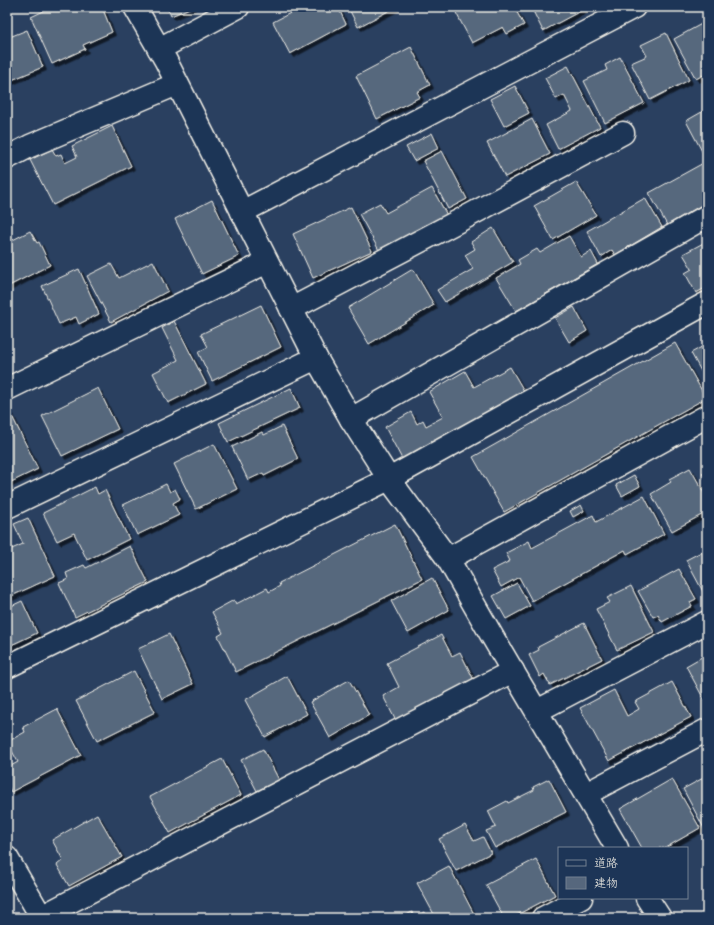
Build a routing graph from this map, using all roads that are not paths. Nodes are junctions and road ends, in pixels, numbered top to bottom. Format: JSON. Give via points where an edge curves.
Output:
{"nodes":[{"id":1,"x":135,"y":7,"type":"edge"},
{"id":2,"x":238,"y":7,"type":"edge"},
{"id":3,"x":634,"y":7,"type":"edge"},
{"id":4,"x":159,"y":49,"type":"junction"},
{"id":5,"x":177,"y":84,"type":"junction"},
{"id":6,"x":623,"y":133,"type":"dead end"},
{"id":7,"x":7,"y":158,"type":"edge"},
{"id":8,"x":242,"y":212,"type":"junction"},
{"id":9,"x":707,"y":216,"type":"edge"},
{"id":10,"x":267,"y":262,"type":"junction"},
{"id":11,"x":707,"y":303,"type":"edge"},
{"id":12,"x":291,"y":309,"type":"junction"},
{"id":13,"x":316,"y":358,"type":"junction"},
{"id":14,"x":7,"y":389,"type":"edge"},
{"id":15,"x":707,"y":416,"type":"edge"},
{"id":16,"x":351,"y":419,"type":"junction"},
{"id":17,"x":389,"y":479,"type":"junction"},
{"id":18,"x":7,"y":508,"type":"edge"},
{"id":19,"x":448,"y":559,"type":"junction"},
{"id":20,"x":707,"y":622,"type":"edge"},
{"id":21,"x":7,"y":667,"type":"edge"},
{"id":22,"x":513,"y":671,"type":"junction"},
{"id":23,"x":537,"y":711,"type":"junction"},
{"id":24,"x":707,"y":730,"type":"edge"},
{"id":25,"x":586,"y":794,"type":"junction"},
{"id":26,"x":616,"y":847,"type":"edge"},
{"id":27,"x":7,"y":858,"type":"edge"},
{"id":28,"x":579,"y":899,"type":"edge"},
{"id":29,"x":648,"y":899,"type":"edge"},
{"id":30,"x":42,"y":917,"type":"edge"},
{"id":31,"x":544,"y":918,"type":"edge"},
{"id":32,"x":660,"y":918,"type":"edge"}],
"edges":[{"from":1,"to":4,"type":"street"},
{"from":2,"to":4,"type":"street"},
{"from":3,"to":8,"type":"street"},
{"from":4,"to":5,"type":"street"},
{"from":5,"to":7,"type":"street"},
{"from":5,"to":8,"type":"street"},
{"from":6,"to":12,"type":"street"},
{"from":8,"to":10,"type":"street"},
{"from":9,"to":16,"type":"street"},
{"from":10,"to":12,"type":"street"},
{"from":10,"to":14,"type":"street"},
{"from":11,"to":17,"type":"street"},
{"from":12,"to":13,"type":"street"},
{"from":13,"to":16,"type":"street"},
{"from":13,"to":18,"type":"street"},
{"from":15,"to":19,"type":"street"},
{"from":16,"to":17,"type":"street"},
{"from":17,"to":19,"type":"street"},
{"from":17,"to":21,"type":"street"},
{"from":19,"to":22,"type":"street"},
{"from":20,"to":23,"type":"street"},
{"from":22,"to":23,"type":"street"},
{"from":22,"to":30,"type":"street"},
{"from":23,"to":25,"type":"street"},
{"from":24,"to":25,"type":"street"},
{"from":25,"to":26,"type":"street"},
{"from":27,"to":30,"type":"street"},
{"from":28,"to":31,"type":"street"},
{"from":29,"to":32,"type":"street"}]}
